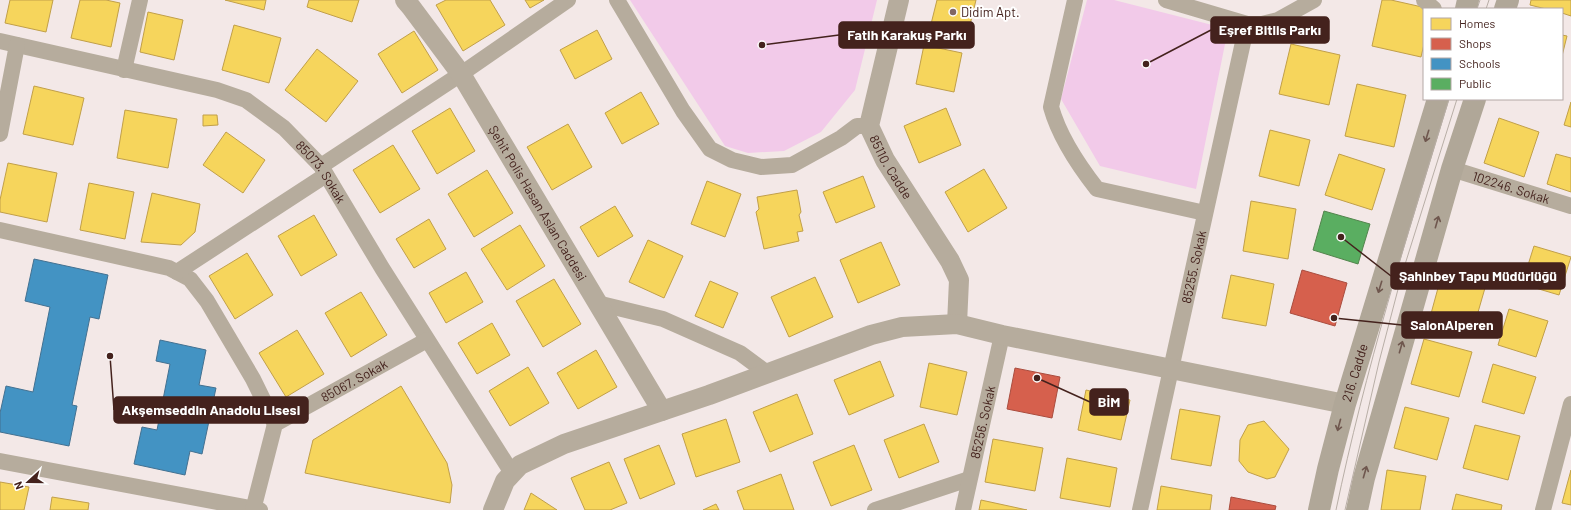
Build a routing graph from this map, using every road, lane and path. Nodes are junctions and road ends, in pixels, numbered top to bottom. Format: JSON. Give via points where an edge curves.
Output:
{"nodes":[{"id":1,"x":140,"y":0,"type":"edge"},
{"id":2,"x":405,"y":0,"type":"edge"},
{"id":3,"x":568,"y":0,"type":"edge"},
{"id":4,"x":617,"y":0,"type":"edge"},
{"id":5,"x":899,"y":0,"type":"edge"},
{"id":6,"x":1075,"y":0,"type":"edge"},
{"id":7,"x":1166,"y":0,"type":"edge"},
{"id":8,"x":1314,"y":0,"type":"edge"},
{"id":9,"x":1424,"y":0,"type":"edge"},
{"id":10,"x":1433,"y":8,"type":"edge"},
{"id":11,"x":1248,"y":24,"type":"junction"},
{"id":12,"x":0,"y":41,"type":"edge"},
{"id":13,"x":17,"y":45,"type":"junction"},
{"id":14,"x":124,"y":70,"type":"junction"},
{"id":15,"x":461,"y":74,"type":"junction"},
{"id":16,"x":1438,"y":100,"type":"edge"},
{"id":17,"x":1475,"y":100,"type":"edge"},
{"id":18,"x":869,"y":126,"type":"junction"},
{"id":19,"x":0,"y":134,"type":"edge"},
{"id":20,"x":1452,"y":169,"type":"junction"},
{"id":21,"x":323,"y":171,"type":"junction"},
{"id":22,"x":1571,"y":206,"type":"edge"},
{"id":23,"x":1205,"y":213,"type":"junction"},
{"id":24,"x":0,"y":230,"type":"edge"},
{"id":25,"x":177,"y":272,"type":"junction"},
{"id":26,"x":597,"y":303,"type":"junction"},
{"id":27,"x":957,"y":324,"type":"junction"},
{"id":28,"x":1002,"y":335,"type":"junction"},
{"id":29,"x":427,"y":340,"type":"junction"},
{"id":30,"x":1171,"y":369,"type":"junction"},
{"id":31,"x":767,"y":373,"type":"junction"},
{"id":32,"x":1345,"y":404,"type":"junction"},
{"id":33,"x":1571,"y":404,"type":"edge"},
{"id":34,"x":662,"y":411,"type":"junction"},
{"id":35,"x":275,"y":424,"type":"junction"},
{"id":36,"x":0,"y":461,"type":"edge"},
{"id":37,"x":512,"y":473,"type":"junction"},
{"id":38,"x":969,"y":479,"type":"junction"},
{"id":39,"x":256,"y":510,"type":"edge"},
{"id":40,"x":493,"y":510,"type":"edge"},
{"id":41,"x":876,"y":510,"type":"edge"},
{"id":42,"x":962,"y":510,"type":"edge"},
{"id":43,"x":1140,"y":510,"type":"edge"},
{"id":44,"x":1319,"y":510,"type":"edge"},
{"id":45,"x":1357,"y":510,"type":"edge"},
{"id":46,"x":1543,"y":510,"type":"edge"}],
"edges":[{"from":1,"to":14,"type":"street"},
{"from":2,"to":15,"type":"street","name":"Şehit Polis Hasan Aslan Caddesi"},
{"from":3,"to":15,"type":"street"},
{"from":4,"to":18,"type":"street","via":[[683,111],[710,149],[732,160],[761,167],[792,165],[841,138],[857,126]]},
{"from":5,"to":18,"type":"street","name":"85110. Cadde"},
{"from":6,"to":23,"type":"street","via":[[1051,107],[1055,124],[1097,190]]},
{"from":7,"to":11,"type":"street"},
{"from":8,"to":11,"type":"street","via":[[1278,20]]},
{"from":9,"to":10,"type":"street"},
{"from":11,"to":23,"type":"street","name":"85255. Sokak"},
{"from":12,"to":13,"type":"street","name":"85073. Sokak"},
{"from":13,"to":14,"type":"street","name":"85073. Sokak"},
{"from":13,"to":19,"type":"street"},
{"from":14,"to":21,"type":"street","name":"85073. Sokak","via":[[217,90],[246,100],[284,128]]},
{"from":15,"to":21,"type":"street"},
{"from":15,"to":26,"type":"street","name":"Şehit Polis Hasan Aslan Caddesi"},
{"from":16,"to":32,"type":"main road","name":"216. Cadde","one_way":true},
{"from":17,"to":20,"type":"main road"},
{"from":18,"to":27,"type":"street","name":"85110. Cadde","via":[[885,160],[950,261],[959,280]]},
{"from":20,"to":22,"type":"street","name":"102246. Sokak"},
{"from":45,"to":20,"type":"main road","one_way":true},
{"from":21,"to":25,"type":"street"},
{"from":21,"to":29,"type":"street","name":"85073. Sokak"},
{"from":23,"to":30,"type":"street","name":"85255. Sokak"},
{"from":24,"to":25,"type":"street","via":[[169,268]]},
{"from":25,"to":35,"type":"street","via":[[190,279],[207,301],[253,379]]},
{"from":26,"to":31,"type":"street","via":[[663,319],[740,353]]},
{"from":26,"to":34,"type":"street","name":"Şehit Polis Hasan Aslan Caddesi"},
{"from":27,"to":28,"type":"street"},
{"from":27,"to":31,"type":"street","via":[[902,327],[871,334]]},
{"from":28,"to":30,"type":"street"},
{"from":28,"to":38,"type":"street","name":"85256. Sokak"},
{"from":29,"to":35,"type":"street","name":"85067. Sokak"},
{"from":29,"to":37,"type":"street","name":"85073. Sokak"},
{"from":30,"to":32,"type":"street"},
{"from":30,"to":43,"type":"street","name":"85255. Sokak"},
{"from":31,"to":34,"type":"street"},
{"from":32,"to":44,"type":"main road","name":"216. Cadde","one_way":true},
{"from":33,"to":46,"type":"street"},
{"from":34,"to":37,"type":"street","via":[[564,444],[520,465]]},
{"from":35,"to":39,"type":"street"},
{"from":36,"to":39,"type":"street"},
{"from":37,"to":40,"type":"street","via":[[505,481]]},
{"from":38,"to":41,"type":"street"},
{"from":38,"to":42,"type":"street","name":"85256. Sokak"}]}
